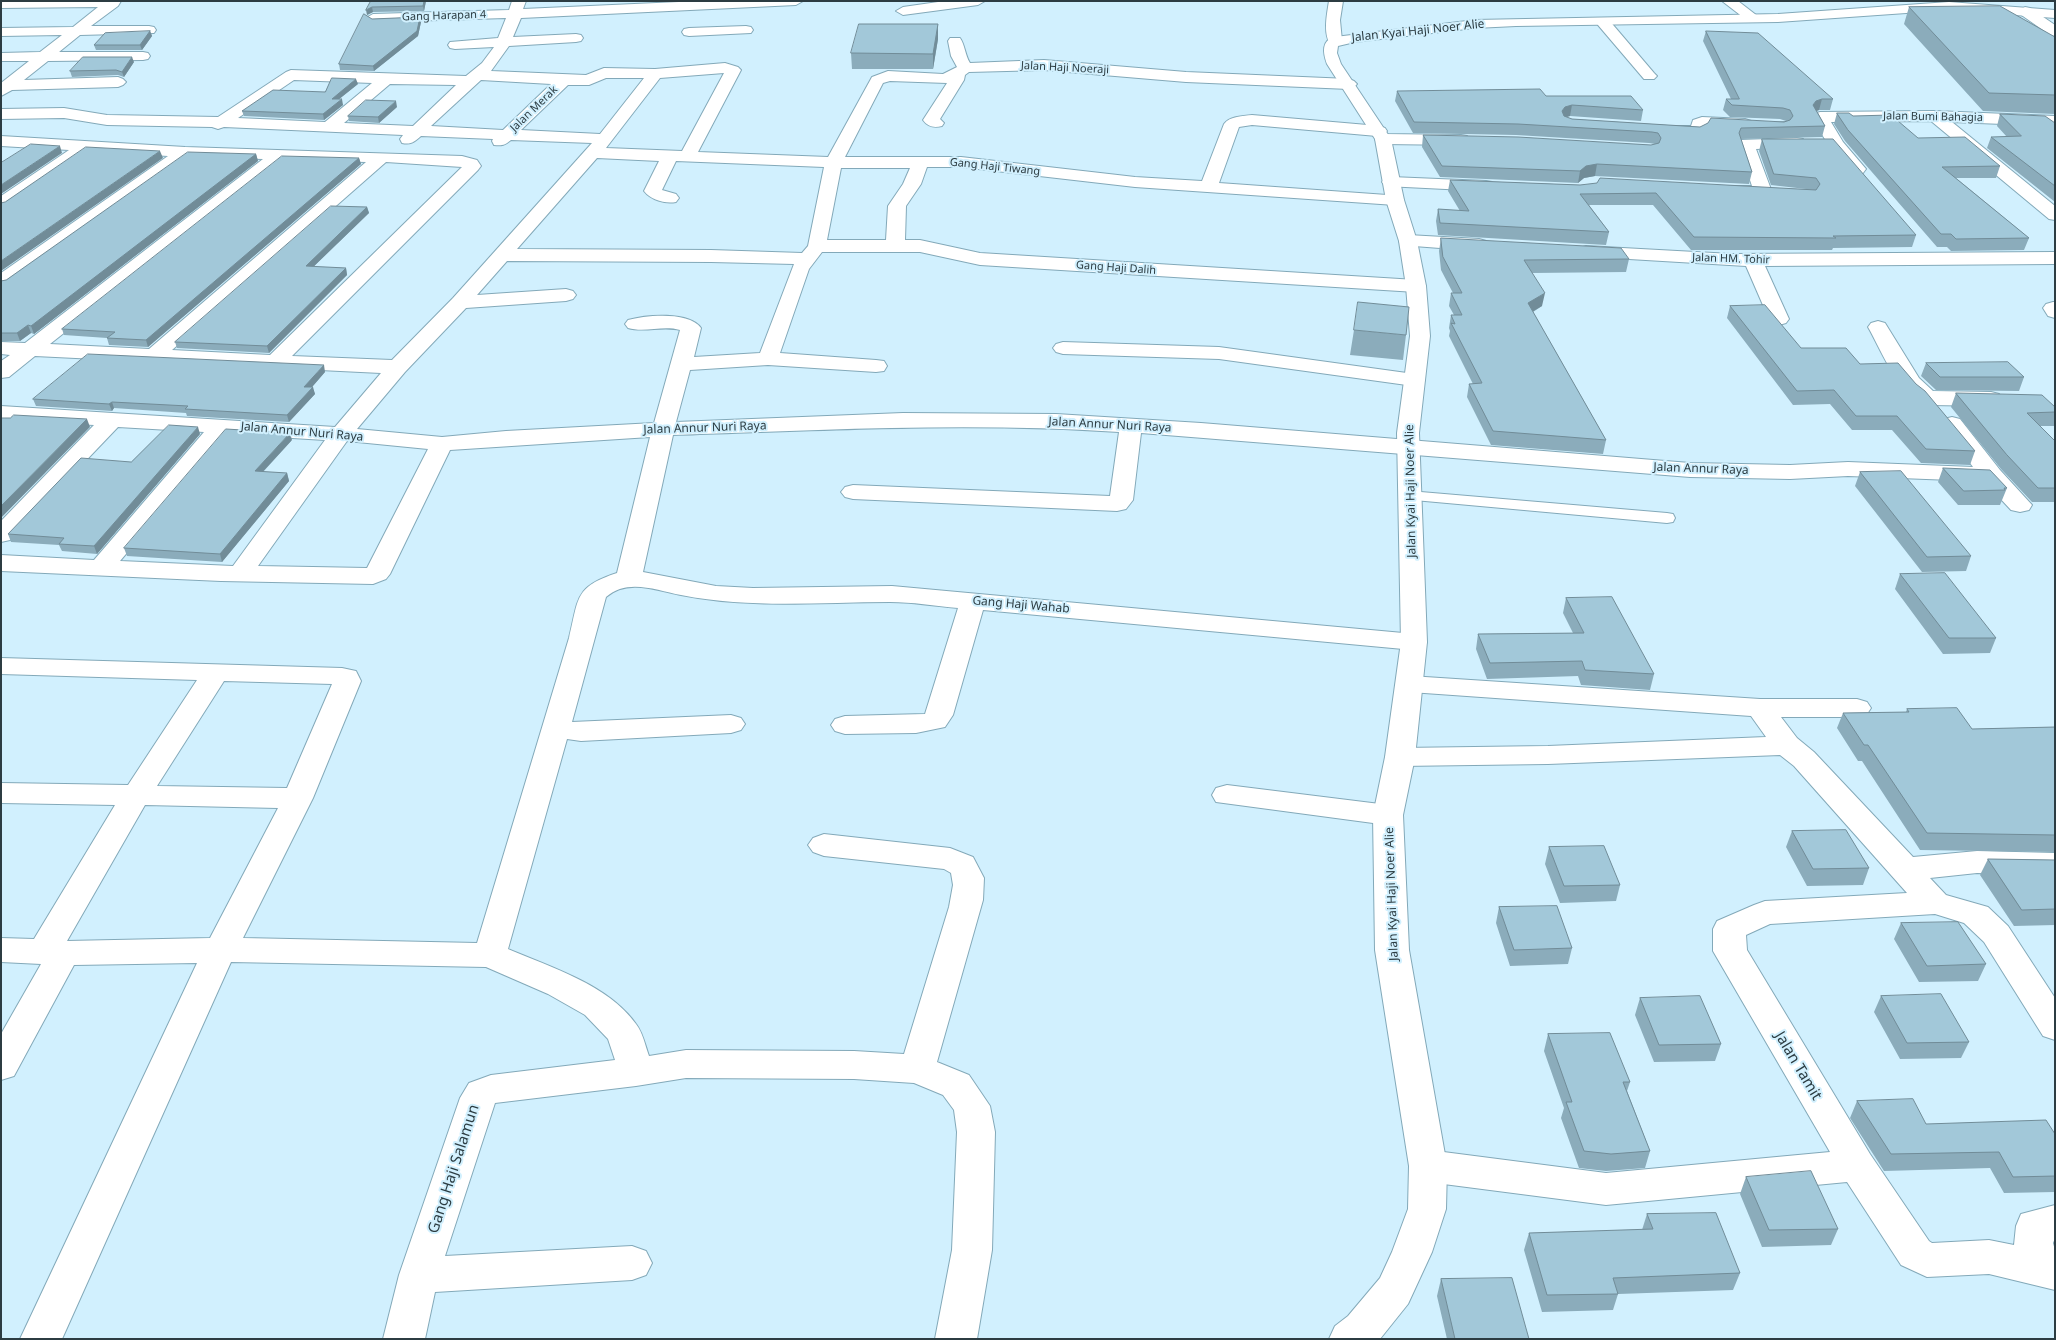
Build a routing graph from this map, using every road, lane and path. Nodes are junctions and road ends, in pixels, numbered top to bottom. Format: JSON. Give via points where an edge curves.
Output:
{"nodes":[{"id":1,"x":796,"y":1,"type":"edge"},
{"id":2,"x":978,"y":1,"type":"edge"},
{"id":3,"x":1336,"y":1,"type":"edge"},
{"id":4,"x":1729,"y":1,"type":"edge"},
{"id":5,"x":114,"y":2,"type":"edge"},
{"id":6,"x":742,"y":3,"type":"edge"},
{"id":7,"x":1,"y":4,"type":"edge"},
{"id":8,"x":1946,"y":4,"type":"edge"},
{"id":9,"x":517,"y":8,"type":"edge"},
{"id":10,"x":903,"y":10,"type":"dead end"},
{"id":11,"x":2024,"y":11,"type":"junction"},
{"id":12,"x":2055,"y":14,"type":"edge"},
{"id":13,"x":373,"y":18,"type":"edge"},
{"id":14,"x":1753,"y":18,"type":"junction"},
{"id":15,"x":1604,"y":22,"type":"junction"},
{"id":16,"x":149,"y":30,"type":"edge"},
{"id":17,"x":78,"y":31,"type":"junction"},
{"id":18,"x":1,"y":32,"type":"edge"},
{"id":19,"x":689,"y":32,"type":"dead end"},
{"id":20,"x":2055,"y":32,"type":"edge"},
{"id":21,"x":576,"y":38,"type":"dead end"},
{"id":22,"x":955,"y":41,"type":"dead end"},
{"id":23,"x":1335,"y":42,"type":"junction"},
{"id":24,"x":503,"y":43,"type":"junction"},
{"id":25,"x":455,"y":45,"type":"dead end"},
{"id":26,"x":143,"y":56,"type":"dead end"},
{"id":27,"x":1,"y":57,"type":"edge"},
{"id":28,"x":45,"y":57,"type":"junction"},
{"id":29,"x":484,"y":70,"type":"junction"},
{"id":30,"x":962,"y":70,"type":"junction"},
{"id":31,"x":655,"y":74,"type":"junction"},
{"id":32,"x":1649,"y":76,"type":"dead end"},
{"id":33,"x":386,"y":80,"type":"junction"},
{"id":34,"x":564,"y":80,"type":"junction"},
{"id":35,"x":118,"y":82,"type":"edge"},
{"id":36,"x":1349,"y":84,"type":"junction"},
{"id":37,"x":5,"y":88,"type":"edge"},
{"id":38,"x":1,"y":114,"type":"edge"},
{"id":39,"x":1935,"y":116,"type":"junction"},
{"id":40,"x":2055,"y":121,"type":"edge"},
{"id":41,"x":222,"y":122,"type":"junction"},
{"id":42,"x":936,"y":123,"type":"dead end"},
{"id":43,"x":1756,"y":125,"type":"edge"},
{"id":44,"x":329,"y":127,"type":"junction"},
{"id":45,"x":1648,"y":128,"type":"edge"},
{"id":46,"x":1806,"y":128,"type":"edge"},
{"id":47,"x":1826,"y":128,"type":"junction"},
{"id":48,"x":508,"y":135,"type":"junction"},
{"id":49,"x":1381,"y":135,"type":"junction"},
{"id":50,"x":411,"y":136,"type":"junction"},
{"id":51,"x":1479,"y":140,"type":"edge"},
{"id":52,"x":1,"y":141,"type":"edge"},
{"id":53,"x":1836,"y":144,"type":"junction"},
{"id":54,"x":191,"y":145,"type":"junction"},
{"id":55,"x":86,"y":146,"type":"junction"},
{"id":56,"x":599,"y":146,"type":"junction"},
{"id":57,"x":280,"y":154,"type":"junction"},
{"id":58,"x":382,"y":157,"type":"junction"},
{"id":59,"x":669,"y":157,"type":"junction"},
{"id":60,"x":687,"y":157,"type":"junction"},
{"id":61,"x":921,"y":161,"type":"junction"},
{"id":62,"x":834,"y":162,"type":"junction"},
{"id":63,"x":472,"y":166,"type":"junction"},
{"id":64,"x":1868,"y":182,"type":"edge"},
{"id":65,"x":1209,"y":186,"type":"junction"},
{"id":66,"x":1499,"y":187,"type":"edge"},
{"id":67,"x":1714,"y":189,"type":"edge"},
{"id":68,"x":1393,"y":191,"type":"junction"},
{"id":69,"x":670,"y":198,"type":"dead end"},
{"id":70,"x":1,"y":204,"type":"edge"},
{"id":71,"x":2055,"y":215,"type":"edge"},
{"id":72,"x":1408,"y":240,"type":"junction"},
{"id":73,"x":894,"y":244,"type":"junction"},
{"id":74,"x":1497,"y":246,"type":"edge"},
{"id":75,"x":1567,"y":250,"type":"edge"},
{"id":76,"x":812,"y":252,"type":"junction"},
{"id":77,"x":502,"y":255,"type":"junction"},
{"id":78,"x":2055,"y":258,"type":"edge"},
{"id":79,"x":1753,"y":260,"type":"junction"},
{"id":80,"x":1,"y":282,"type":"edge"},
{"id":81,"x":1416,"y":286,"type":"junction"},
{"id":82,"x":566,"y":295,"type":"dead end"},
{"id":83,"x":460,"y":302,"type":"junction"},
{"id":84,"x":1780,"y":319,"type":"dead end"},
{"id":85,"x":635,"y":324,"type":"dead end"},
{"id":86,"x":1878,"y":327,"type":"dead end"},
{"id":87,"x":1,"y":348,"type":"edge"},
{"id":88,"x":1063,"y":348,"type":"dead end"},
{"id":89,"x":31,"y":349,"type":"junction"},
{"id":90,"x":154,"y":355,"type":"junction"},
{"id":91,"x":768,"y":360,"type":"junction"},
{"id":92,"x":275,"y":361,"type":"junction"},
{"id":93,"x":680,"y":364,"type":"junction"},
{"id":94,"x":876,"y":366,"type":"dead end"},
{"id":95,"x":397,"y":367,"type":"junction"},
{"id":96,"x":1,"y":372,"type":"edge"},
{"id":97,"x":1414,"y":380,"type":"junction"},
{"id":98,"x":1930,"y":398,"type":"junction"},
{"id":99,"x":2013,"y":400,"type":"edge"},
{"id":100,"x":1,"y":413,"type":"edge"},
{"id":101,"x":113,"y":419,"type":"junction"},
{"id":102,"x":222,"y":426,"type":"junction"},
{"id":103,"x":1131,"y":426,"type":"junction"},
{"id":104,"x":663,"y":429,"type":"junction"},
{"id":105,"x":341,"y":434,"type":"junction"},
{"id":106,"x":442,"y":444,"type":"junction"},
{"id":107,"x":1410,"y":448,"type":"junction"},
{"id":108,"x":1992,"y":475,"type":"junction"},
{"id":109,"x":853,"y":492,"type":"dead end"},
{"id":110,"x":1409,"y":496,"type":"junction"},
{"id":111,"x":2020,"y":505,"type":"dead end"},
{"id":112,"x":1667,"y":518,"type":"dead end"},
{"id":113,"x":1,"y":535,"type":"edge"},
{"id":114,"x":1,"y":563,"type":"edge"},
{"id":115,"x":101,"y":567,"type":"junction"},
{"id":116,"x":241,"y":572,"type":"junction"},
{"id":117,"x":629,"y":577,"type":"junction"},
{"id":118,"x":973,"y":600,"type":"junction"},
{"id":119,"x":1414,"y":642,"type":"junction"},
{"id":120,"x":1,"y":666,"type":"edge"},
{"id":121,"x":216,"y":672,"type":"junction"},
{"id":122,"x":1410,"y":684,"type":"junction"},
{"id":123,"x":1760,"y":708,"type":"junction"},
{"id":124,"x":1857,"y":708,"type":"dead end"},
{"id":125,"x":731,"y":724,"type":"dead end"},
{"id":126,"x":845,"y":725,"type":"dead end"},
{"id":127,"x":555,"y":729,"type":"junction"},
{"id":128,"x":1787,"y":745,"type":"junction"},
{"id":129,"x":1400,"y":757,"type":"junction"},
{"id":130,"x":1,"y":793,"type":"edge"},
{"id":131,"x":137,"y":794,"type":"junction"},
{"id":132,"x":1227,"y":795,"type":"dead end"},
{"id":133,"x":298,"y":798,"type":"junction"},
{"id":134,"x":1388,"y":815,"type":"junction"},
{"id":135,"x":824,"y":845,"type":"dead end"},
{"id":136,"x":2055,"y":864,"type":"edge"},
{"id":137,"x":1905,"y":869,"type":"junction"},
{"id":138,"x":1935,"y":903,"type":"junction"},
{"id":139,"x":1,"y":950,"type":"edge"},
{"id":140,"x":220,"y":950,"type":"junction"},
{"id":141,"x":54,"y":952,"type":"junction"},
{"id":142,"x":490,"y":955,"type":"junction"},
{"id":143,"x":2055,"y":1027,"type":"edge"},
{"id":144,"x":1,"y":1066,"type":"edge"},
{"id":145,"x":917,"y":1069,"type":"junction"},
{"id":146,"x":636,"y":1072,"type":"junction"},
{"id":147,"x":1857,"y":1165,"type":"junction"},
{"id":148,"x":1428,"y":1166,"type":"junction"},
{"id":149,"x":2055,"y":1221,"type":"edge"},
{"id":150,"x":632,"y":1263,"type":"dead end"},
{"id":151,"x":2048,"y":1270,"type":"edge"},
{"id":152,"x":419,"y":1275,"type":"junction"},
{"id":153,"x":41,"y":1339,"type":"edge"},
{"id":154,"x":404,"y":1339,"type":"edge"},
{"id":155,"x":956,"y":1339,"type":"edge"},
{"id":156,"x":1350,"y":1339,"type":"edge"}],
"edges":[{"from":1,"to":6,"type":"street","name":"Gang Harapan 4"},
{"from":2,"to":10,"type":"street"},
{"from":3,"to":23,"type":"street","via":[[1333,20]]},
{"from":4,"to":14,"type":"street"},
{"from":5,"to":7,"type":"street"},
{"from":5,"to":17,"type":"street"},
{"from":6,"to":9,"type":"street","name":"Gang Harapan 4"},
{"from":6,"to":19,"type":"street","via":[[746,32]]},
{"from":8,"to":11,"type":"street","name":"Jalan Kyai Haji Noer Alie"},
{"from":8,"to":14,"type":"street","name":"Jalan Kyai Haji Noer Alie"},
{"from":9,"to":13,"type":"street","name":"Gang Harapan 4"},
{"from":9,"to":24,"type":"street"},
{"from":11,"to":12,"type":"street","name":"Jalan Kyai Haji Noer Alie"},
{"from":11,"to":20,"type":"street"},
{"from":14,"to":15,"type":"street","name":"Jalan Kyai Haji Noer Alie"},
{"from":15,"to":23,"type":"street","name":"Jalan Kyai Haji Noer Alie","via":[[1475,24]]},
{"from":15,"to":32,"type":"street"},
{"from":16,"to":17,"type":"street"},
{"from":17,"to":18,"type":"street"},
{"from":17,"to":28,"type":"street"},
{"from":21,"to":24,"type":"street"},
{"from":22,"to":30,"type":"street"},
{"from":23,"to":36,"type":"street","name":"Jalan Kyai Haji Noer Alie","via":[[1330,53]]},
{"from":24,"to":25,"type":"street"},
{"from":24,"to":29,"type":"street"},
{"from":26,"to":28,"type":"street"},
{"from":27,"to":28,"type":"street"},
{"from":28,"to":37,"type":"street"},
{"from":29,"to":33,"type":"street","name":"Jalan Merak"},
{"from":29,"to":34,"type":"street","name":"Jalan Merak"},
{"from":29,"to":50,"type":"street"},
{"from":30,"to":36,"type":"street","name":"Jalan Haji Noeraji","via":[[1044,65],[1186,77]]},
{"from":30,"to":42,"type":"street","via":[[931,120]]},
{"from":30,"to":62,"type":"street","name":"Jalan Haji Noeraji","via":[[943,79],[888,76],[877,80]]},
{"from":31,"to":34,"type":"street","via":[[604,73],[589,80]]},
{"from":31,"to":56,"type":"street"},
{"from":31,"to":60,"type":"street","via":[[733,70]]},
{"from":33,"to":41,"type":"street","name":"Jalan Merak","via":[[291,75]]},
{"from":33,"to":44,"type":"street"},
{"from":34,"to":48,"type":"street","name":"Jalan Merak"},
{"from":35,"to":37,"type":"street"},
{"from":36,"to":49,"type":"street","name":"Jalan Kyai Haji Noer Alie"},
{"from":38,"to":41,"type":"street","name":"Gang Haji Tiwang"},
{"from":39,"to":40,"type":"street","name":"Jalan Bumi Bahagia"},
{"from":39,"to":47,"type":"street","name":"Jalan Bumi Bahagia","via":[[1820,117]]},
{"from":39,"to":71,"type":"street"},
{"from":41,"to":44,"type":"street","name":"Gang Haji Tiwang"},
{"from":41,"to":54,"type":"street","name":"Jalan Merak"},
{"from":43,"to":45,"type":"street","via":[[1701,122],[1697,131]]},
{"from":44,"to":50,"type":"street","name":"Gang Haji Tiwang"},
{"from":46,"to":47,"type":"street"},
{"from":47,"to":53,"type":"street"},
{"from":48,"to":50,"type":"street","name":"Gang Haji Tiwang"},
{"from":48,"to":56,"type":"street","name":"Gang Haji Tiwang"},
{"from":48,"to":63,"type":"street","name":"Jalan Merak"},
{"from":49,"to":51,"type":"street"},
{"from":49,"to":65,"type":"street","via":[[1252,120],[1235,122]]},
{"from":49,"to":68,"type":"street","name":"Jalan Kyai Haji Noer Alie"},
{"from":52,"to":55,"type":"street"},
{"from":53,"to":64,"type":"street"},
{"from":53,"to":67,"type":"street","via":[[1746,144],[1771,193]]},
{"from":54,"to":55,"type":"street"},
{"from":54,"to":57,"type":"street"},
{"from":54,"to":80,"type":"street","name":"Jalan Merak"},
{"from":55,"to":70,"type":"street"},
{"from":56,"to":59,"type":"street","name":"Gang Haji Tiwang"},
{"from":56,"to":77,"type":"street"},
{"from":57,"to":58,"type":"street"},
{"from":57,"to":89,"type":"street"},
{"from":58,"to":63,"type":"street","via":[[462,162]]},
{"from":58,"to":90,"type":"street"},
{"from":59,"to":60,"type":"street","name":"Gang Haji Tiwang"},
{"from":59,"to":69,"type":"street","via":[[653,191]]},
{"from":60,"to":62,"type":"street","name":"Gang Haji Tiwang"},
{"from":61,"to":62,"type":"street","name":"Gang Haji Tiwang"},
{"from":61,"to":65,"type":"street","name":"Gang Haji Tiwang"},
{"from":61,"to":73,"type":"street","via":[[912,184],[897,206]]},
{"from":62,"to":76,"type":"street","name":"Jalan Haji Noeraji"},
{"from":63,"to":92,"type":"street","name":"Jalan Merak"},
{"from":65,"to":68,"type":"street","name":"Gang Haji Tiwang"},
{"from":66,"to":68,"type":"street"},
{"from":68,"to":72,"type":"street","name":"Jalan Kyai Haji Noer Alie"},
{"from":72,"to":74,"type":"street"},
{"from":72,"to":81,"type":"street","name":"Jalan Kyai Haji Noer Alie"},
{"from":73,"to":76,"type":"street","name":"Gang Haji Dalih"},
{"from":73,"to":81,"type":"street","name":"Gang Haji Dalih","via":[[980,259]]},
{"from":75,"to":79,"type":"street","name":"Jalan HM. Tohir"},
{"from":76,"to":77,"type":"street","name":"Gang Haji Dalih","via":[[701,256]]},
{"from":76,"to":91,"type":"street","name":"Jalan Haji Noeraji","via":[[800,269]]},
{"from":77,"to":83,"type":"street"},
{"from":78,"to":79,"type":"street","name":"Jalan HM. Tohir","via":[[1929,252]]},
{"from":79,"to":84,"type":"street"},
{"from":81,"to":97,"type":"street","name":"Jalan Kyai Haji Noer Alie","via":[[1420,336]]},
{"from":82,"to":83,"type":"street"},
{"from":83,"to":95,"type":"street"},
{"from":85,"to":93,"type":"street","via":[[687,324],[691,328]]},
{"from":86,"to":98,"type":"street","via":[[1910,382]]},
{"from":87,"to":89,"type":"street"},
{"from":88,"to":97,"type":"street","via":[[1219,353]]},
{"from":89,"to":90,"type":"street"},
{"from":89,"to":96,"type":"street"},
{"from":90,"to":92,"type":"street"},
{"from":91,"to":93,"type":"street"},
{"from":91,"to":94,"type":"street"},
{"from":92,"to":95,"type":"street"},
{"from":93,"to":104,"type":"street"},
{"from":95,"to":105,"type":"street"},
{"from":97,"to":107,"type":"street","name":"Jalan Kyai Haji Noer Alie","via":[[1408,433]]},
{"from":98,"to":99,"type":"street"},
{"from":98,"to":108,"type":"street"},
{"from":100,"to":101,"type":"street","name":"Jalan Annur Nuri Raya"},
{"from":101,"to":102,"type":"street","name":"Jalan Annur Nuri Raya"},
{"from":101,"to":113,"type":"street"},
{"from":102,"to":105,"type":"street","name":"Jalan Annur Nuri Raya"},
{"from":102,"to":115,"type":"street"},
{"from":103,"to":104,"type":"street","name":"Jalan Annur Nuri Raya","via":[[1056,421],[903,420]]},
{"from":103,"to":107,"type":"street","name":"Jalan Annur Nuri Raya"},
{"from":103,"to":109,"type":"street","via":[[1121,500],[1117,504]]},
{"from":104,"to":106,"type":"street","name":"Jalan Annur Nuri Raya"},
{"from":104,"to":117,"type":"street"},
{"from":105,"to":106,"type":"street","name":"Jalan Annur Nuri Raya"},
{"from":105,"to":116,"type":"street"},
{"from":106,"to":116,"type":"street","via":[[377,574],[359,577]]},
{"from":107,"to":108,"type":"street","name":"Jalan Annur Raya","via":[[1690,470],[1790,472],[1848,469]]},
{"from":107,"to":110,"type":"street","name":"Jalan Kyai Haji Noer Alie"},
{"from":108,"to":111,"type":"street"},
{"from":110,"to":112,"type":"lane"},
{"from":110,"to":119,"type":"street","name":"Jalan Kyai Haji Noer Alie"},
{"from":114,"to":115,"type":"street"},
{"from":115,"to":116,"type":"street"},
{"from":117,"to":118,"type":"street","name":"Gang Haji Wahab","via":[[716,594],[892,594]]},
{"from":117,"to":127,"type":"street","via":[[595,592]]},
{"from":118,"to":119,"type":"street","name":"Gang Haji Wahab"},
{"from":118,"to":126,"type":"street","via":[[940,715],[935,721]]},
{"from":119,"to":122,"type":"street","name":"Jalan Kyai Haji Noer Alie"},
{"from":120,"to":121,"type":"street"},
{"from":121,"to":131,"type":"street"},
{"from":121,"to":133,"type":"street","via":[[346,677]]},
{"from":122,"to":123,"type":"street"},
{"from":122,"to":129,"type":"street","name":"Jalan Kyai Haji Noer Alie"},
{"from":123,"to":124,"type":"street"},
{"from":123,"to":128,"type":"street"},
{"from":125,"to":127,"type":"street","via":[[581,732]]},
{"from":127,"to":142,"type":"street"},
{"from":128,"to":129,"type":"street","via":[[1548,755]]},
{"from":128,"to":137,"type":"street","via":[[1804,759]]},
{"from":129,"to":134,"type":"street","name":"Jalan Kyai Haji Noer Alie"},
{"from":130,"to":131,"type":"street"},
{"from":131,"to":133,"type":"street"},
{"from":131,"to":141,"type":"street"},
{"from":132,"to":134,"type":"street"},
{"from":133,"to":140,"type":"street"},
{"from":134,"to":148,"type":"street","name":"Jalan Kyai Haji Noer Alie","via":[[1392,950]]},
{"from":135,"to":145,"type":"street","via":[[950,859],[962,865],[967,873],[968,895],[962,920]]},
{"from":136,"to":137,"type":"street","via":[[1977,862]]},
{"from":137,"to":138,"type":"street"},
{"from":138,"to":143,"type":"street","via":[[1976,915],[1986,923]]},
{"from":138,"to":147,"type":"street","name":"Jalan Tamit","via":[[1765,913],[1729,929],[1730,951]]},
{"from":139,"to":141,"type":"street"},
{"from":140,"to":141,"type":"street"},
{"from":140,"to":142,"type":"street"},
{"from":140,"to":153,"type":"street"},
{"from":141,"to":144,"type":"street"},
{"from":142,"to":146,"type":"street","via":[[560,985],[597,1006],[624,1033]]},
{"from":145,"to":146,"type":"street","via":[[854,1065],[686,1064]]},
{"from":145,"to":155,"type":"street","via":[[956,1085],[972,1106],[976,1132],[972,1250]]},
{"from":146,"to":152,"type":"street","name":"Gang Haji Salamun","via":[[491,1089],[482,1093]]},
{"from":147,"to":148,"type":"street","via":[[1606,1189]]},
{"from":147,"to":151,"type":"street","name":"Jalan Tamit","via":[[1915,1253],[1926,1260],[1989,1256]]},
{"from":148,"to":156,"type":"street","name":"Jalan Kyai Haji Noer Alie","via":[[1427,1209],[1412,1252],[1394,1291],[1363,1329]]},
{"from":149,"to":151,"type":"street","via":[[2035,1226],[2033,1242]]},
{"from":150,"to":152,"type":"street"},
{"from":152,"to":154,"type":"street","name":"Gang Haji Salamun"}]}
